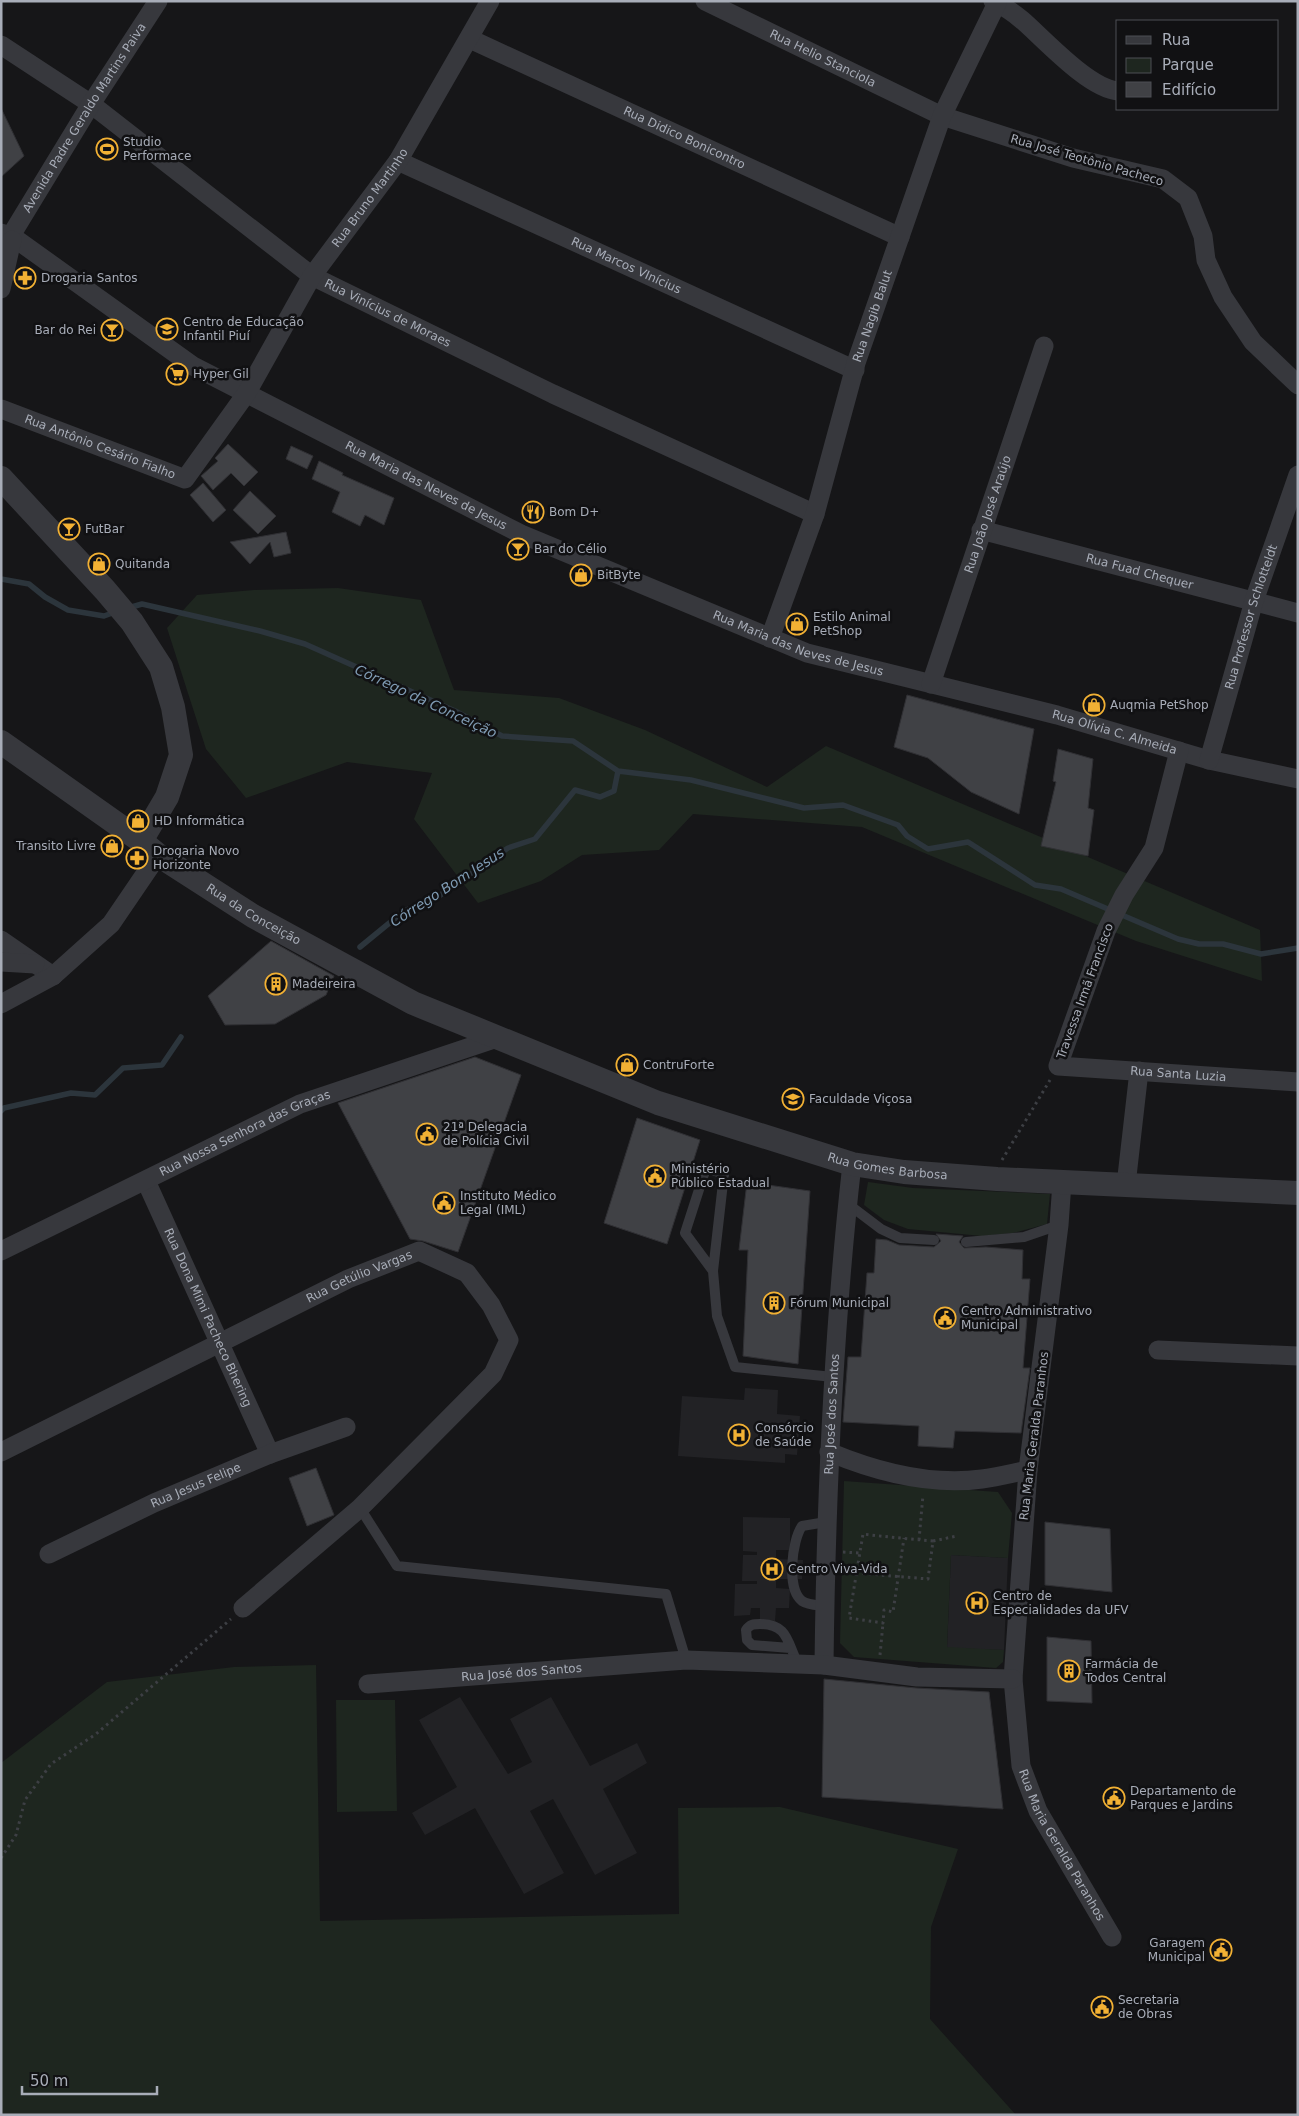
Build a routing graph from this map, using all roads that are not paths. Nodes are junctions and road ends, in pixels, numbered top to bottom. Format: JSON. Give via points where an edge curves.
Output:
{"nodes":[{"id":1,"x":490,"y":1,"type":"edge"},
{"id":2,"x":704,"y":1,"type":"edge"},
{"id":3,"x":155,"y":2,"type":"edge"},
{"id":4,"x":995,"y":2,"type":"edge"},
{"id":5,"x":470,"y":39,"type":"junction"},
{"id":6,"x":1,"y":45,"type":"edge"},
{"id":7,"x":1116,"y":90,"type":"edge"},
{"id":8,"x":91,"y":104,"type":"junction"},
{"id":9,"x":942,"y":116,"type":"junction"},
{"id":10,"x":398,"y":161,"type":"junction"},
{"id":11,"x":7,"y":235,"type":"edge"},
{"id":12,"x":900,"y":237,"type":"junction"},
{"id":13,"x":1,"y":252,"type":"edge"},
{"id":14,"x":312,"y":276,"type":"junction"},
{"id":15,"x":1,"y":289,"type":"edge"},
{"id":16,"x":1044,"y":346,"type":"dead end"},
{"id":17,"x":854,"y":370,"type":"junction"},
{"id":18,"x":1298,"y":385,"type":"edge"},
{"id":19,"x":246,"y":394,"type":"junction"},
{"id":20,"x":1,"y":409,"type":"edge"},
{"id":21,"x":1298,"y":475,"type":"edge"},
{"id":22,"x":1,"y":478,"type":"edge"},
{"id":23,"x":814,"y":514,"type":"junction"},
{"id":24,"x":981,"y":530,"type":"junction"},
{"id":25,"x":1254,"y":601,"type":"junction"},
{"id":26,"x":1298,"y":613,"type":"edge"},
{"id":27,"x":770,"y":638,"type":"junction"},
{"id":28,"x":932,"y":684,"type":"junction"},
{"id":29,"x":1,"y":742,"type":"edge"},
{"id":30,"x":1179,"y":751,"type":"junction"},
{"id":31,"x":1209,"y":760,"type":"junction"},
{"id":32,"x":1298,"y":779,"type":"edge"},
{"id":33,"x":149,"y":848,"type":"junction"},
{"id":34,"x":1,"y":940,"type":"edge"},
{"id":35,"x":1,"y":962,"type":"edge"},
{"id":36,"x":36,"y":964,"type":"junction"},
{"id":37,"x":53,"y":976,"type":"junction"},
{"id":38,"x":1,"y":1004,"type":"edge"},
{"id":39,"x":500,"y":1037,"type":"junction"},
{"id":40,"x":1058,"y":1066,"type":"joint"},
{"id":41,"x":1139,"y":1071,"type":"junction"},
{"id":42,"x":1298,"y":1082,"type":"edge"},
{"id":43,"x":852,"y":1164,"type":"junction"},
{"id":44,"x":146,"y":1181,"type":"junction"},
{"id":45,"x":1062,"y":1182,"type":"junction"},
{"id":46,"x":1126,"y":1185,"type":"junction"},
{"id":47,"x":1298,"y":1193,"type":"edge"},
{"id":48,"x":848,"y":1204,"type":"junction"},
{"id":49,"x":1059,"y":1225,"type":"junction"},
{"id":50,"x":934,"y":1240,"type":"dead end"},
{"id":51,"x":966,"y":1242,"type":"dead end"},
{"id":52,"x":1,"y":1251,"type":"edge"},
{"id":53,"x":713,"y":1271,"type":"junction"},
{"id":54,"x":221,"y":1343,"type":"junction"},
{"id":55,"x":1158,"y":1350,"type":"dead end"},
{"id":56,"x":1298,"y":1356,"type":"edge"},
{"id":57,"x":832,"y":1377,"type":"junction"},
{"id":58,"x":346,"y":1427,"type":"dead end"},
{"id":59,"x":1,"y":1452,"type":"edge"},
{"id":60,"x":829,"y":1452,"type":"junction"},
{"id":61,"x":270,"y":1454,"type":"junction"},
{"id":62,"x":1028,"y":1470,"type":"junction"},
{"id":63,"x":360,"y":1508,"type":"junction"},
{"id":64,"x":826,"y":1522,"type":"junction"},
{"id":65,"x":49,"y":1554,"type":"dead end"},
{"id":66,"x":825,"y":1606,"type":"junction"},
{"id":67,"x":243,"y":1608,"type":"road end"},
{"id":68,"x":686,"y":1660,"type":"junction"},
{"id":69,"x":824,"y":1665,"type":"junction"},
{"id":70,"x":1013,"y":1680,"type":"junction"},
{"id":71,"x":368,"y":1684,"type":"dead end"},
{"id":72,"x":1112,"y":1937,"type":"dead end"}],
"edges":[{"from":1,"to":5,"type":"street","name":"Rua Bruno Martinho"},
{"from":2,"to":9,"type":"street","name":"Rua Helio Stanciola"},
{"from":3,"to":8,"type":"street","name":"Avenida Padre Geraldo Martins Paiva"},
{"from":4,"to":7,"type":"street","via":[[1021,19],[1087,76]]},
{"from":4,"to":9,"type":"street","name":"Rua Nagib Balut"},
{"from":5,"to":10,"type":"street","name":"Rua Bruno Martinho"},
{"from":5,"to":12,"type":"street","name":"Rua Didico Bonicontro"},
{"from":6,"to":8,"type":"street","name":"Rua Vinícius de Moraes"},
{"from":8,"to":11,"type":"street","name":"Avenida Padre Geraldo Martins Paiva"},
{"from":8,"to":14,"type":"street","name":"Rua Vinícius de Moraes"},
{"from":9,"to":12,"type":"street","name":"Rua Nagib Balut"},
{"from":9,"to":18,"type":"street","name":"Rua José Teotônio Pacheco","via":[[1073,158],[1163,179],[1188,198],[1203,236],[1206,260],[1223,297],[1253,342]]},
{"from":10,"to":14,"type":"street","name":"Rua Bruno Martinho"},
{"from":10,"to":17,"type":"street","name":"Rua Marcos VInícius"},
{"from":11,"to":13,"type":"street"},
{"from":11,"to":15,"type":"street"},
{"from":11,"to":19,"type":"street","name":"Rua Maria das Neves de Jesus","via":[[193,366]]},
{"from":12,"to":17,"type":"street","name":"Rua Nagib Balut"},
{"from":14,"to":19,"type":"street","name":"Rua Bruno Martinho"},
{"from":14,"to":23,"type":"street","name":"Rua Vinícius de Moraes","via":[[553,394]]},
{"from":16,"to":24,"type":"street","name":"Rua João José Araújo"},
{"from":17,"to":23,"type":"street","name":"Rua Nagib Balut"},
{"from":19,"to":20,"type":"street","name":"Rua Antônio Cesário Fialho","via":[[185,479]]},
{"from":19,"to":27,"type":"street","name":"Rua Maria das Neves de Jesus","via":[[521,534]]},
{"from":21,"to":25,"type":"street","name":"Rua Professor Schlotteldt"},
{"from":22,"to":33,"type":"street","via":[[105,590],[132,622],[161,667],[174,707],[181,755]]},
{"from":23,"to":27,"type":"street","name":"Rua Nagib Balut"},
{"from":24,"to":25,"type":"street","name":"Rua Fuad Chequer"},
{"from":24,"to":28,"type":"street","name":"Rua João José Araújo"},
{"from":25,"to":26,"type":"street","name":"Rua Fuad Chequer"},
{"from":25,"to":31,"type":"street","name":"Rua Professor Schlotteldt"},
{"from":27,"to":28,"type":"street","name":"Rua Maria das Neves de Jesus","via":[[807,653]]},
{"from":28,"to":30,"type":"street","name":"Rua Olívia C. Almeida","via":[[1057,715]]},
{"from":29,"to":33,"type":"street","name":"Rua da Conceição"},
{"from":30,"to":31,"type":"street","name":"Rua Olívia C. Almeida"},
{"from":30,"to":40,"type":"street","name":"Travessa Irmã Francisco","via":[[1154,848],[1106,931]]},
{"from":31,"to":32,"type":"street","name":"Rua Olívia C. Almeida"},
{"from":33,"to":37,"type":"street","via":[[112,924]]},
{"from":33,"to":39,"type":"street","name":"Rua da Conceição","via":[[253,916],[413,1003]]},
{"from":34,"to":36,"type":"street"},
{"from":35,"to":36,"type":"street"},
{"from":36,"to":37,"type":"street"},
{"from":37,"to":38,"type":"street"},
{"from":39,"to":43,"type":"street","name":"Rua Gomes Barbosa","via":[[658,1103]]},
{"from":39,"to":44,"type":"street","name":"Rua Nossa Senhora das Graças","via":[[300,1104]]},
{"from":40,"to":41,"type":"street","name":"Rua Santa Luzia"},
{"from":41,"to":42,"type":"street","name":"Rua Santa Luzia"},
{"from":41,"to":46,"type":"street"},
{"from":43,"to":45,"type":"street","name":"Rua Gomes Barbosa","via":[[904,1172]]},
{"from":43,"to":48,"type":"street","name":"Rua José dos Santos"},
{"from":44,"to":52,"type":"street","name":"Rua Nossa Senhora das Graças"},
{"from":44,"to":54,"type":"street","name":"Rua Dona Mimi Pacheco Bhering"},
{"from":45,"to":46,"type":"street","name":"Rua Gomes Barbosa"},
{"from":45,"to":49,"type":"street","name":"Rua Maria Geralda Paranhos"},
{"from":46,"to":47,"type":"street","name":"Rua Gomes Barbosa"},
{"from":48,"to":50,"type":"lane","via":[[880,1229],[900,1238]]},
{"from":48,"to":57,"type":"street","name":"Rua José dos Santos"},
{"from":49,"to":51,"type":"lane","via":[[1024,1237]]},
{"from":49,"to":62,"type":"street","name":"Rua Maria Geralda Paranhos"},
{"from":53,"to":53,"type":"lane","via":[[724,1174],[706,1168],[684,1233]]},
{"from":53,"to":57,"type":"lane","via":[[717,1316],[735,1367]]},
{"from":54,"to":59,"type":"street","name":"Rua Getúlio Vargas"},
{"from":54,"to":61,"type":"street","name":"Rua Dona Mimi Pacheco Bhering"},
{"from":54,"to":63,"type":"street","name":"Rua Getúlio Vargas","via":[[348,1279],[419,1250],[467,1273],[491,1305],[509,1340],[493,1374]]},
{"from":55,"to":56,"type":"street"},
{"from":57,"to":60,"type":"street","name":"Rua José dos Santos"},
{"from":58,"to":61,"type":"street","name":"Rua Jesus Felipe"},
{"from":60,"to":62,"type":"street","via":[[866,1468],[924,1479],[981,1479]]},
{"from":60,"to":64,"type":"street","name":"Rua José dos Santos"},
{"from":61,"to":65,"type":"street","name":"Rua Jesus Felipe","via":[[154,1503]]},
{"from":62,"to":70,"type":"street","name":"Rua Maria Geralda Paranhos"},
{"from":63,"to":67,"type":"street","name":"Rua Getúlio Vargas"},
{"from":63,"to":68,"type":"lane","via":[[397,1566],[666,1594]]},
{"from":64,"to":66,"type":"street","name":"Rua José dos Santos"},
{"from":64,"to":66,"type":"lane","via":[[802,1526],[796,1535],[793,1551],[793,1588],[800,1600]]},
{"from":66,"to":69,"type":"street","name":"Rua José dos Santos"},
{"from":68,"to":69,"type":"street","name":"Rua José dos Santos","via":[[794,1656]]},
{"from":68,"to":71,"type":"street","name":"Rua José dos Santos"},
{"from":69,"to":70,"type":"street","name":"Rua José dos Santos","via":[[917,1677]]},
{"from":70,"to":72,"type":"street","name":"Rua Maria Geralda Paranhos","via":[[1022,1766],[1038,1811]]}]}
